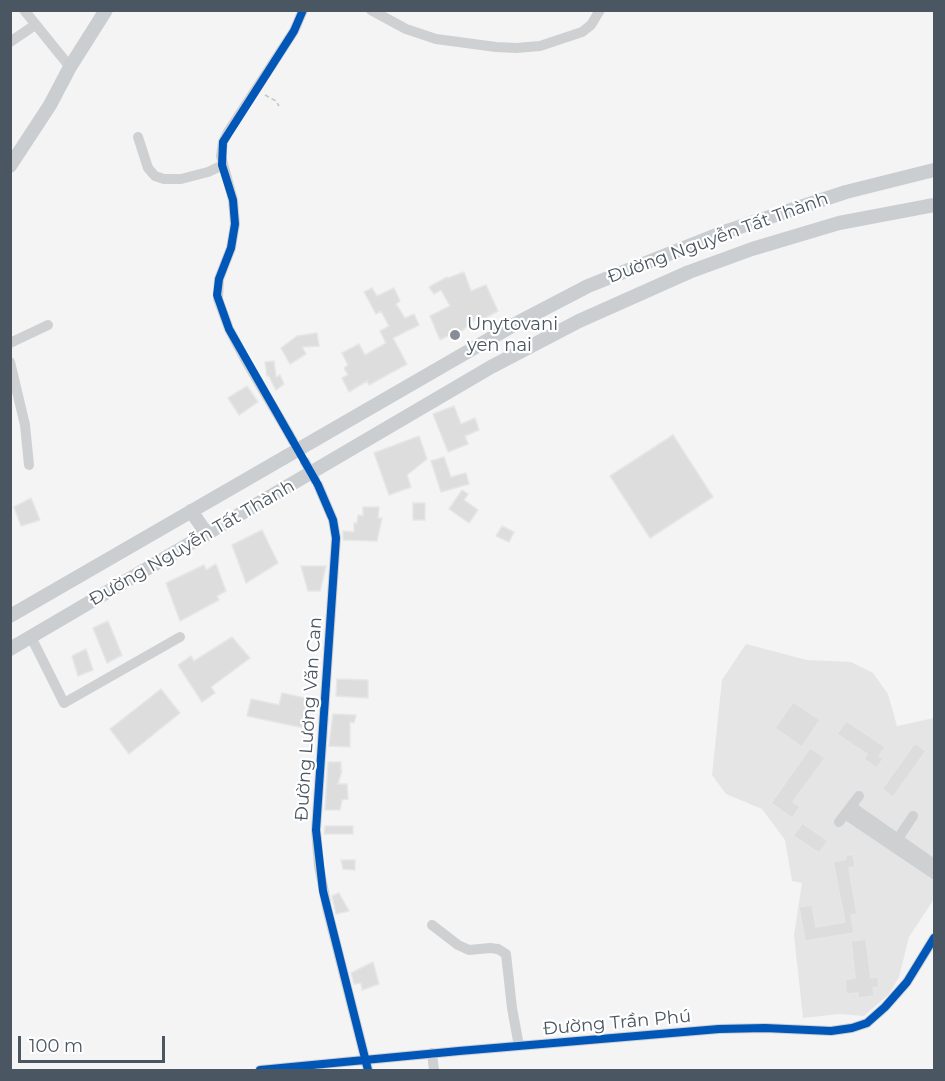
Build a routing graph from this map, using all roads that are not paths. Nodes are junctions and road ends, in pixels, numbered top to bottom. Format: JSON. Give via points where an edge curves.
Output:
{"nodes":[{"id":1,"x":24,"y":10,"type":"edge"},
{"id":2,"x":106,"y":10,"type":"edge"},
{"id":3,"x":371,"y":10,"type":"edge"},
{"id":4,"x":600,"y":10,"type":"edge"},
{"id":5,"x":303,"y":11,"type":"edge"},
{"id":6,"x":35,"y":25,"type":"junction"},
{"id":7,"x":10,"y":42,"type":"edge"},
{"id":8,"x":70,"y":67,"type":"junction"},
{"id":9,"x":138,"y":137,"type":"dead end"},
{"id":10,"x":223,"y":165,"type":"junction"},
{"id":11,"x":10,"y":166,"type":"edge"},
{"id":12,"x":934,"y":170,"type":"edge"},
{"id":13,"x":934,"y":205,"type":"edge"},
{"id":14,"x":48,"y":325,"type":"dead end"},
{"id":15,"x":10,"y":343,"type":"edge"},
{"id":16,"x":480,"y":345,"type":"junction"},
{"id":17,"x":10,"y":362,"type":"edge"},
{"id":18,"x":491,"y":367,"type":"junction"},
{"id":19,"x":289,"y":434,"type":"tunnel mouth"},
{"id":20,"x":29,"y":465,"type":"dead end"},
{"id":21,"x":318,"y":485,"type":"tunnel mouth"},
{"id":22,"x":191,"y":511,"type":"junction"},
{"id":23,"x":207,"y":534,"type":"junction"},
{"id":24,"x":10,"y":616,"type":"edge"},
{"id":25,"x":31,"y":637,"type":"junction"},
{"id":26,"x":180,"y":637,"type":"dead end"},
{"id":27,"x":10,"y":649,"type":"edge"},
{"id":28,"x":859,"y":796,"type":"dead end"},
{"id":29,"x":913,"y":816,"type":"dead end"},
{"id":30,"x":896,"y":842,"type":"junction"},
{"id":31,"x":934,"y":864,"type":"edge"},
{"id":32,"x":934,"y":874,"type":"edge"},
{"id":33,"x":432,"y":925,"type":"dead end"},
{"id":34,"x":934,"y":938,"type":"edge"},
{"id":35,"x":519,"y":1046,"type":"junction"},
{"id":36,"x":432,"y":1053,"type":"junction"},
{"id":37,"x":367,"y":1065,"type":"edge"},
{"id":38,"x":260,"y":1071,"type":"edge"},
{"id":39,"x":434,"y":1071,"type":"edge"}],
"edges":[{"from":1,"to":6,"type":"street"},
{"from":2,"to":8,"type":"main road"},
{"from":3,"to":4,"type":"street","via":[[406,29],[436,39],[516,48],[540,46],[582,32]]},
{"from":5,"to":10,"type":"street","via":[[223,142]]},
{"from":6,"to":7,"type":"street"},
{"from":6,"to":8,"type":"street"},
{"from":8,"to":11,"type":"main road"},
{"from":9,"to":10,"type":"street","via":[[146,164],[155,176],[181,179]]},
{"from":10,"to":19,"type":"street","via":[[235,224],[219,279],[218,299],[240,350]]},
{"from":12,"to":16,"type":"main road","name":"Đường Nguyễn Tất Thành","via":[[846,192],[669,253],[588,286]]},
{"from":13,"to":18,"type":"main road","name":"Đường Nguyễn Tất Thành","via":[[839,223],[689,272],[590,316]]},
{"from":14,"to":15,"type":"street"},
{"from":16,"to":18,"type":"main road"},
{"from":16,"to":22,"type":"main road","name":"Đường Nguyễn Tất Thành"},
{"from":17,"to":20,"type":"street","via":[[25,425]]},
{"from":18,"to":23,"type":"main road","name":"Đường Nguyễn Tất Thành"},
{"from":21,"to":37,"type":"street","name":"Đường Lương Văn Can","via":[[336,538],[316,830],[319,866]]},
{"from":22,"to":23,"type":"main road"},
{"from":22,"to":24,"type":"main road","name":"Đường Nguyễn Tất Thành"},
{"from":23,"to":25,"type":"main road","name":"Đường Nguyễn Tất Thành"},
{"from":25,"to":26,"type":"street","via":[[64,703]]},
{"from":25,"to":27,"type":"main road","name":"Đường Nguyễn Tất Thành"},
{"from":28,"to":30,"type":"street","via":[[845,814]]},
{"from":29,"to":30,"type":"street"},
{"from":30,"to":31,"type":"street"},
{"from":30,"to":32,"type":"street"},
{"from":33,"to":35,"type":"street","via":[[469,950],[490,948],[506,954]]},
{"from":34,"to":35,"type":"street","name":"Đường Trần Phú","via":[[907,982],[885,1007],[867,1023],[852,1028],[738,1028]]},
{"from":35,"to":36,"type":"street","name":"Đường Trần Phú"},
{"from":36,"to":37,"type":"street","name":"Đường Trần Phú"},
{"from":36,"to":39,"type":"street"},
{"from":37,"to":38,"type":"street","name":"Đường Trần Phú"}]}
